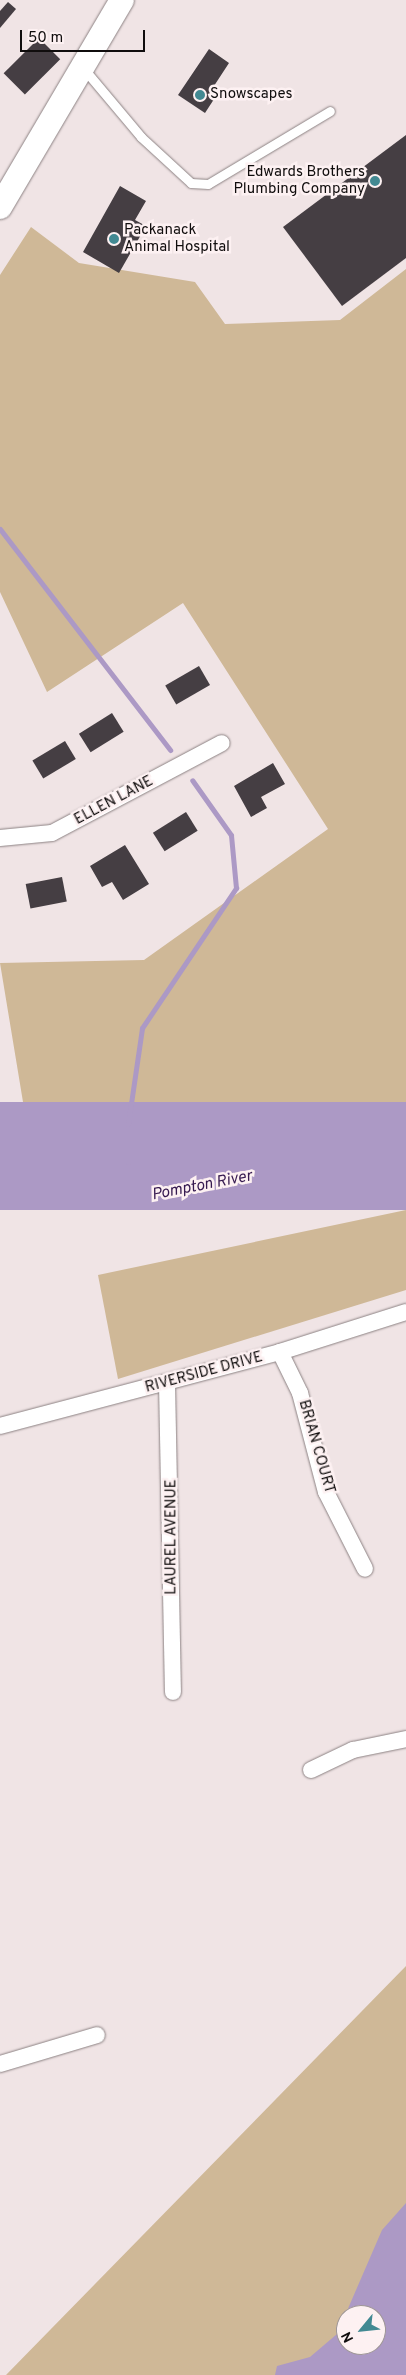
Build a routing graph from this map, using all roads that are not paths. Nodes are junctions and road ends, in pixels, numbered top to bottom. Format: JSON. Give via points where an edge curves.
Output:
{"nodes":[{"id":1,"x":122,"y":0,"type":"edge"},
{"id":2,"x":83,"y":67,"type":"junction"},
{"id":3,"x":330,"y":111,"type":"dead end"},
{"id":4,"x":0,"y":207,"type":"edge"},
{"id":5,"x":222,"y":743,"type":"dead end"},
{"id":6,"x":0,"y":838,"type":"edge"},
{"id":7,"x":406,"y":1312,"type":"edge"},
{"id":8,"x":280,"y":1352,"type":"junction"},
{"id":9,"x":168,"y":1383,"type":"junction"},
{"id":10,"x":0,"y":1426,"type":"edge"},
{"id":11,"x":365,"y":1569,"type":"dead end"},
{"id":12,"x":173,"y":1692,"type":"dead end"},
{"id":13,"x":406,"y":1739,"type":"edge"},
{"id":14,"x":311,"y":1770,"type":"dead end"},
{"id":15,"x":97,"y":2035,"type":"dead end"},
{"id":16,"x":0,"y":2064,"type":"edge"}],
"edges":[{"from":1,"to":2,"type":"main road"},
{"from":2,"to":3,"type":"lane","via":[[141,138],[191,183],[208,184]]},
{"from":2,"to":4,"type":"main road"},
{"from":5,"to":6,"type":"street","name":"ELLEN LANE","via":[[52,833]]},
{"from":7,"to":8,"type":"street","name":"RIVERSIDE DRIVE"},
{"from":8,"to":9,"type":"street","name":"RIVERSIDE DRIVE"},
{"from":8,"to":11,"type":"street","name":"BRIAN COURT","via":[[300,1393],[326,1492]]},
{"from":9,"to":10,"type":"street","name":"RIVERSIDE DRIVE"},
{"from":9,"to":12,"type":"street","name":"LAUREL AVENUE"},
{"from":13,"to":14,"type":"street","via":[[352,1750]]},
{"from":15,"to":16,"type":"street"}]}
